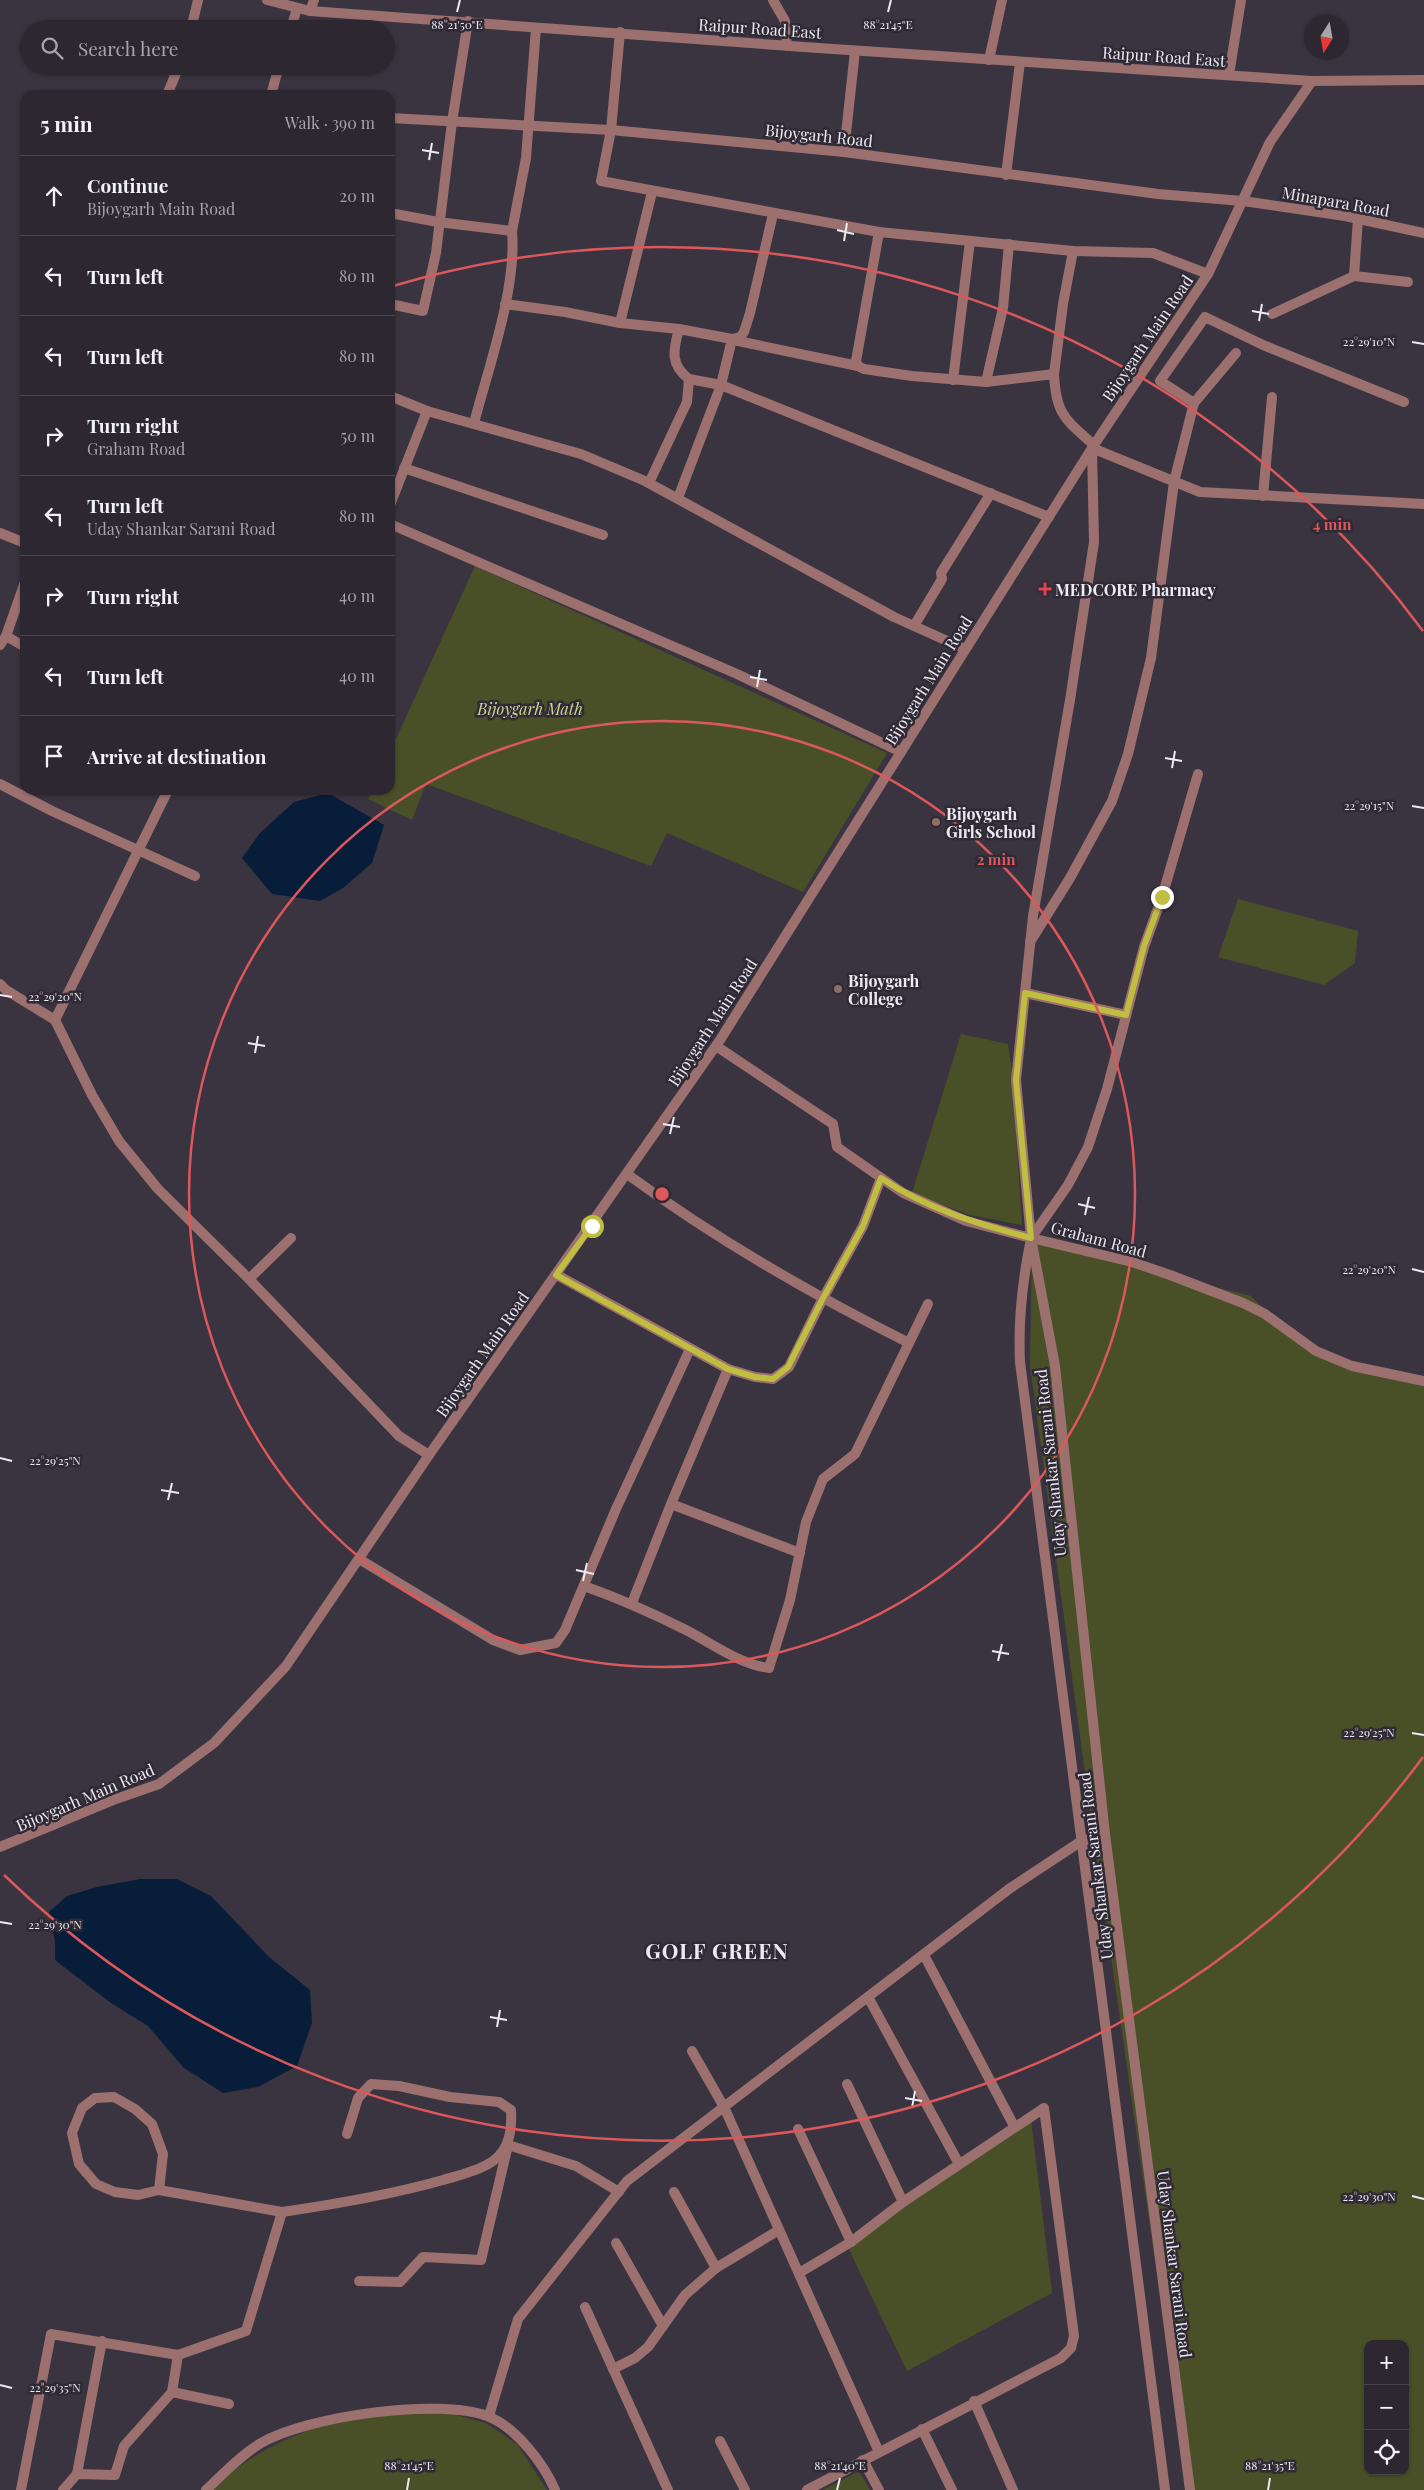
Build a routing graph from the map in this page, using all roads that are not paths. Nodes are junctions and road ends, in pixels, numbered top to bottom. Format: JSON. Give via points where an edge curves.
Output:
{"nodes":[{"id":1,"x":198,"y":0,"type":"edge"},
{"id":2,"x":267,"y":0,"type":"edge"},
{"id":3,"x":314,"y":0,"type":"edge"},
{"id":4,"x":773,"y":0,"type":"edge"},
{"id":5,"x":1002,"y":0,"type":"edge"},
{"id":6,"x":1241,"y":0,"type":"edge"},
{"id":7,"x":297,"y":8,"type":"junction"},
{"id":8,"x":310,"y":11,"type":"junction"},
{"id":9,"x":193,"y":20,"type":"edge"},
{"id":10,"x":293,"y":20,"type":"edge"},
{"id":11,"x":468,"y":21,"type":"junction"},
{"id":12,"x":536,"y":28,"type":"junction"},
{"id":13,"x":620,"y":32,"type":"junction"},
{"id":14,"x":787,"y":46,"type":"junction"},
{"id":15,"x":855,"y":50,"type":"junction"},
{"id":16,"x":989,"y":60,"type":"junction"},
{"id":17,"x":1020,"y":62,"type":"junction"},
{"id":18,"x":176,"y":75,"type":"edge"},
{"id":19,"x":277,"y":75,"type":"edge"},
{"id":20,"x":1229,"y":75,"type":"junction"},
{"id":21,"x":1424,"y":80,"type":"edge"},
{"id":22,"x":1312,"y":81,"type":"junction"},
{"id":23,"x":168,"y":90,"type":"edge"},
{"id":24,"x":273,"y":90,"type":"edge"},
{"id":25,"x":395,"y":118,"type":"edge"},
{"id":26,"x":452,"y":122,"type":"junction"},
{"id":27,"x":530,"y":127,"type":"junction"},
{"id":28,"x":611,"y":130,"type":"junction"},
{"id":29,"x":844,"y":152,"type":"junction"},
{"id":30,"x":1006,"y":175,"type":"junction"},
{"id":31,"x":652,"y":192,"type":"junction"},
{"id":32,"x":1243,"y":201,"type":"junction"},
{"id":33,"x":395,"y":214,"type":"edge"},
{"id":34,"x":773,"y":214,"type":"junction"},
{"id":35,"x":1358,"y":219,"type":"junction"},
{"id":36,"x":438,"y":222,"type":"junction"},
{"id":37,"x":512,"y":231,"type":"junction"},
{"id":38,"x":879,"y":232,"type":"junction"},
{"id":39,"x":1424,"y":233,"type":"edge"},
{"id":40,"x":970,"y":240,"type":"junction"},
{"id":41,"x":1009,"y":244,"type":"junction"},
{"id":42,"x":1073,"y":251,"type":"junction"},
{"id":43,"x":1208,"y":274,"type":"junction"},
{"id":44,"x":1354,"y":276,"type":"junction"},
{"id":45,"x":1408,"y":282,"type":"dead end"},
{"id":46,"x":505,"y":304,"type":"junction"},
{"id":47,"x":395,"y":305,"type":"edge"},
{"id":48,"x":1272,"y":314,"type":"dead end"},
{"id":49,"x":620,"y":323,"type":"junction"},
{"id":50,"x":679,"y":329,"type":"junction"},
{"id":51,"x":732,"y":339,"type":"junction"},
{"id":52,"x":1236,"y":353,"type":"dead end"},
{"id":53,"x":858,"y":366,"type":"junction"},
{"id":54,"x":1054,"y":374,"type":"junction"},
{"id":55,"x":689,"y":379,"type":"junction"},
{"id":56,"x":953,"y":380,"type":"junction"},
{"id":57,"x":986,"y":382,"type":"junction"},
{"id":58,"x":721,"y":385,"type":"junction"},
{"id":59,"x":1272,"y":397,"type":"dead end"},
{"id":60,"x":395,"y":398,"type":"edge"},
{"id":61,"x":1404,"y":402,"type":"dead end"},
{"id":62,"x":1194,"y":403,"type":"junction"},
{"id":63,"x":427,"y":411,"type":"junction"},
{"id":64,"x":474,"y":423,"type":"junction"},
{"id":65,"x":1093,"y":447,"type":"junction"},
{"id":66,"x":404,"y":468,"type":"junction"},
{"id":67,"x":1174,"y":482,"type":"junction"},
{"id":68,"x":649,"y":483,"type":"junction"},
{"id":69,"x":395,"y":492,"type":"edge"},
{"id":70,"x":991,"y":493,"type":"junction"},
{"id":71,"x":1263,"y":496,"type":"junction"},
{"id":72,"x":678,"y":498,"type":"junction"},
{"id":73,"x":1424,"y":504,"type":"edge"},
{"id":74,"x":1049,"y":517,"type":"junction"},
{"id":75,"x":395,"y":526,"type":"edge"},
{"id":76,"x":0,"y":532,"type":"edge"},
{"id":77,"x":603,"y":535,"type":"dead end"},
{"id":78,"x":20,"y":541,"type":"edge"},
{"id":79,"x":20,"y":596,"type":"edge"},
{"id":80,"x":914,"y":626,"type":"junction"},
{"id":81,"x":6,"y":636,"type":"junction"},
{"id":82,"x":20,"y":644,"type":"edge"},
{"id":83,"x":0,"y":645,"type":"edge"},
{"id":84,"x":965,"y":649,"type":"junction"},
{"id":85,"x":901,"y":752,"type":"junction"},
{"id":86,"x":1198,"y":774,"type":"dead end"},
{"id":87,"x":0,"y":784,"type":"edge"},
{"id":88,"x":20,"y":794,"type":"edge"},
{"id":89,"x":22,"y":795,"type":"edge"},
{"id":90,"x":166,"y":795,"type":"edge"},
{"id":91,"x":140,"y":850,"type":"junction"},
{"id":92,"x":195,"y":876,"type":"dead end"},
{"id":93,"x":1030,"y":942,"type":"junction"},
{"id":94,"x":0,"y":984,"type":"edge"},
{"id":95,"x":1025,"y":993,"type":"junction"},
{"id":96,"x":1126,"y":1015,"type":"junction"},
{"id":97,"x":55,"y":1020,"type":"junction"},
{"id":98,"x":716,"y":1046,"type":"junction"},
{"id":99,"x":627,"y":1174,"type":"junction"},
{"id":100,"x":881,"y":1178,"type":"junction"},
{"id":101,"x":290,"y":1238,"type":"dead end"},
{"id":102,"x":1031,"y":1238,"type":"junction"},
{"id":103,"x":556,"y":1275,"type":"junction"},
{"id":104,"x":249,"y":1279,"type":"junction"},
{"id":105,"x":822,"y":1300,"type":"junction"},
{"id":106,"x":928,"y":1304,"type":"dead end"},
{"id":107,"x":909,"y":1343,"type":"junction"},
{"id":108,"x":690,"y":1349,"type":"junction"},
{"id":109,"x":728,"y":1369,"type":"junction"},
{"id":110,"x":1424,"y":1381,"type":"edge"},
{"id":111,"x":429,"y":1455,"type":"junction"},
{"id":112,"x":671,"y":1504,"type":"junction"},
{"id":113,"x":800,"y":1553,"type":"junction"},
{"id":114,"x":359,"y":1559,"type":"junction"},
{"id":115,"x":584,"y":1586,"type":"junction"},
{"id":116,"x":632,"y":1603,"type":"junction"},
{"id":117,"x":1105,"y":1834,"type":"junction"},
{"id":118,"x":1080,"y":1842,"type":"junction"},
{"id":119,"x":0,"y":1847,"type":"edge"},
{"id":120,"x":924,"y":1955,"type":"junction"},
{"id":121,"x":868,"y":1997,"type":"junction"},
{"id":122,"x":692,"y":2051,"type":"dead end"},
{"id":123,"x":847,"y":2084,"type":"dead end"},
{"id":124,"x":724,"y":2107,"type":"junction"},
{"id":125,"x":1014,"y":2126,"type":"junction"},
{"id":126,"x":798,"y":2129,"type":"dead end"},
{"id":127,"x":348,"y":2134,"type":"dead end"},
{"id":128,"x":508,"y":2145,"type":"junction"},
{"id":129,"x":959,"y":2164,"type":"junction"},
{"id":130,"x":160,"y":2190,"type":"junction"},
{"id":131,"x":619,"y":2192,"type":"junction"},
{"id":132,"x":674,"y":2192,"type":"dead end"},
{"id":133,"x":903,"y":2202,"type":"junction"},
{"id":134,"x":282,"y":2212,"type":"junction"},
{"id":135,"x":779,"y":2230,"type":"junction"},
{"id":136,"x":851,"y":2242,"type":"junction"},
{"id":137,"x":616,"y":2243,"type":"dead end"},
{"id":138,"x":716,"y":2268,"type":"junction"},
{"id":139,"x":799,"y":2273,"type":"junction"},
{"id":140,"x":359,"y":2282,"type":"dead end"},
{"id":141,"x":585,"y":2307,"type":"dead end"},
{"id":142,"x":663,"y":2326,"type":"junction"},
{"id":143,"x":102,"y":2341,"type":"junction"},
{"id":144,"x":178,"y":2355,"type":"junction"},
{"id":145,"x":613,"y":2369,"type":"junction"},
{"id":146,"x":172,"y":2392,"type":"junction"},
{"id":147,"x":974,"y":2401,"type":"junction"},
{"id":148,"x":228,"y":2404,"type":"dead end"},
{"id":149,"x":488,"y":2416,"type":"junction"},
{"id":150,"x":922,"y":2429,"type":"junction"},
{"id":151,"x":720,"y":2441,"type":"dead end"},
{"id":152,"x":879,"y":2452,"type":"junction"},
{"id":153,"x":863,"y":2460,"type":"junction"},
{"id":154,"x":77,"y":2474,"type":"junction"},
{"id":155,"x":21,"y":2490,"type":"edge"},
{"id":156,"x":63,"y":2490,"type":"edge"},
{"id":157,"x":206,"y":2490,"type":"edge"},
{"id":158,"x":555,"y":2490,"type":"edge"},
{"id":159,"x":668,"y":2490,"type":"edge"},
{"id":160,"x":745,"y":2490,"type":"edge"},
{"id":161,"x":807,"y":2490,"type":"edge"},
{"id":162,"x":879,"y":2490,"type":"edge"},
{"id":163,"x":952,"y":2490,"type":"edge"},
{"id":164,"x":1013,"y":2490,"type":"edge"},
{"id":165,"x":1165,"y":2490,"type":"edge"},
{"id":166,"x":1190,"y":2490,"type":"edge"}],
"edges":[{"from":1,"to":9,"type":"street"},
{"from":2,"to":7,"type":"street","name":"Raipur Road East"},
{"from":3,"to":8,"type":"street"},
{"from":4,"to":14,"type":"street","via":[[785,21]]},
{"from":5,"to":16,"type":"street"},
{"from":6,"to":20,"type":"street"},
{"from":7,"to":8,"type":"street","name":"Raipur Road East"},
{"from":7,"to":10,"type":"street"},
{"from":8,"to":11,"type":"street","name":"Raipur Road East"},
{"from":11,"to":12,"type":"street","name":"Raipur Road East"},
{"from":11,"to":26,"type":"street"},
{"from":12,"to":13,"type":"street","name":"Raipur Road East"},
{"from":12,"to":27,"type":"street"},
{"from":13,"to":14,"type":"street","name":"Raipur Road East"},
{"from":13,"to":28,"type":"street"},
{"from":14,"to":15,"type":"street","name":"Raipur Road East"},
{"from":15,"to":16,"type":"street","name":"Raipur Road East"},
{"from":15,"to":29,"type":"street"},
{"from":16,"to":17,"type":"street","name":"Raipur Road East"},
{"from":17,"to":20,"type":"street","name":"Raipur Road East"},
{"from":17,"to":30,"type":"street"},
{"from":18,"to":23,"type":"street"},
{"from":19,"to":24,"type":"street"},
{"from":20,"to":22,"type":"street","name":"Raipur Road East"},
{"from":21,"to":22,"type":"street"},
{"from":22,"to":32,"type":"street","name":"Bijoygarh Main Road","via":[[1270,142]]},
{"from":25,"to":26,"type":"street","name":"Bijoygarh Road"},
{"from":26,"to":27,"type":"street","name":"Bijoygarh Road"},
{"from":26,"to":36,"type":"street"},
{"from":27,"to":28,"type":"street","name":"Bijoygarh Road"},
{"from":27,"to":37,"type":"street"},
{"from":28,"to":29,"type":"street","name":"Bijoygarh Road"},
{"from":28,"to":31,"type":"street","via":[[601,181]]},
{"from":29,"to":30,"type":"street","name":"Bijoygarh Road"},
{"from":30,"to":32,"type":"street","name":"Bijoygarh Road"},
{"from":31,"to":34,"type":"street"},
{"from":31,"to":49,"type":"street"},
{"from":32,"to":35,"type":"street","name":"Minapara Road"},
{"from":32,"to":43,"type":"street","name":"Bijoygarh Main Road"},
{"from":33,"to":36,"type":"street"},
{"from":34,"to":38,"type":"street"},
{"from":34,"to":51,"type":"street","via":[[747,323],[740,337]]},
{"from":35,"to":39,"type":"street","name":"Minapara Road"},
{"from":35,"to":44,"type":"street"},
{"from":36,"to":37,"type":"street"},
{"from":36,"to":47,"type":"street","via":[[436,254],[424,312]]},
{"from":37,"to":46,"type":"street","via":[[514,247]]},
{"from":38,"to":40,"type":"street"},
{"from":38,"to":53,"type":"street","via":[[856,361]]},
{"from":40,"to":41,"type":"street"},
{"from":40,"to":56,"type":"street"},
{"from":41,"to":42,"type":"street"},
{"from":41,"to":57,"type":"street","via":[[1003,308]]},
{"from":42,"to":43,"type":"street","via":[[1153,253]]},
{"from":42,"to":54,"type":"street"},
{"from":43,"to":65,"type":"street","name":"Bijoygarh Main Road"},
{"from":44,"to":45,"type":"street"},
{"from":44,"to":48,"type":"street"},
{"from":46,"to":49,"type":"street"},
{"from":46,"to":64,"type":"street"},
{"from":49,"to":50,"type":"street"},
{"from":50,"to":51,"type":"street"},
{"from":50,"to":55,"type":"street","via":[[673,349],[679,371]]},
{"from":51,"to":53,"type":"street"},
{"from":51,"to":58,"type":"street"},
{"from":52,"to":62,"type":"street"},
{"from":53,"to":56,"type":"street"},
{"from":54,"to":57,"type":"street"},
{"from":54,"to":65,"type":"street","via":[[1060,412]]},
{"from":55,"to":58,"type":"street"},
{"from":55,"to":68,"type":"street","via":[[687,402]]},
{"from":56,"to":57,"type":"street"},
{"from":58,"to":70,"type":"street"},
{"from":58,"to":72,"type":"street"},
{"from":59,"to":71,"type":"street"},
{"from":60,"to":63,"type":"street"},
{"from":61,"to":62,"type":"street","via":[[1263,345],[1205,317],[1160,381]]},
{"from":62,"to":67,"type":"street"},
{"from":63,"to":64,"type":"street"},
{"from":63,"to":66,"type":"street"},
{"from":64,"to":68,"type":"street","via":[[581,454]]},
{"from":65,"to":67,"type":"street"},
{"from":65,"to":74,"type":"street","name":"Bijoygarh Main Road"},
{"from":65,"to":93,"type":"street","name":"Uday Shankar Sarani Road","via":[[1094,542]]},
{"from":66,"to":69,"type":"street"},
{"from":66,"to":77,"type":"street"},
{"from":67,"to":71,"type":"street","via":[[1200,492]]},
{"from":67,"to":93,"type":"street","via":[[1156,633],[1128,754],[1112,801]]},
{"from":68,"to":72,"type":"street"},
{"from":70,"to":74,"type":"street"},
{"from":70,"to":80,"type":"street","via":[[941,572],[942,579]]},
{"from":71,"to":73,"type":"street"},
{"from":72,"to":80,"type":"street"},
{"from":74,"to":84,"type":"street","name":"Bijoygarh Main Road"},
{"from":75,"to":85,"type":"street","via":[[737,674]]},
{"from":76,"to":78,"type":"street"},
{"from":79,"to":81,"type":"street"},
{"from":80,"to":84,"type":"street"},
{"from":81,"to":82,"type":"street"},
{"from":81,"to":83,"type":"street"},
{"from":84,"to":85,"type":"street","name":"Bijoygarh Main Road"},
{"from":85,"to":98,"type":"street","name":"Bijoygarh Main Road"},
{"from":86,"to":96,"type":"street","via":[[1144,946]]},
{"from":87,"to":88,"type":"street"},
{"from":89,"to":91,"type":"street"},
{"from":90,"to":91,"type":"street"},
{"from":91,"to":92,"type":"street"},
{"from":91,"to":97,"type":"street"},
{"from":93,"to":95,"type":"street","name":"Uday Shankar Sarani Road"},
{"from":94,"to":97,"type":"street"},
{"from":95,"to":96,"type":"street"},
{"from":95,"to":102,"type":"street","name":"Uday Shankar Sarani Road","via":[[1016,1080]]},
{"from":96,"to":102,"type":"street","via":[[1088,1147],[1068,1185]]},
{"from":97,"to":104,"type":"street","via":[[118,1141],[158,1189]]},
{"from":98,"to":99,"type":"street","name":"Bijoygarh Main Road"},
{"from":98,"to":100,"type":"street","name":"Graham Road","via":[[833,1124],[837,1147]]},
{"from":99,"to":103,"type":"street","name":"Bijoygarh Main Road"},
{"from":99,"to":105,"type":"street","via":[[708,1232]]},
{"from":100,"to":102,"type":"street","name":"Graham Road","via":[[903,1193],[966,1221]]},
{"from":100,"to":105,"type":"street","via":[[863,1226]]},
{"from":101,"to":104,"type":"street"},
{"from":102,"to":110,"type":"street","name":"Graham Road","via":[[1132,1262],[1170,1275],[1265,1314],[1316,1351],[1352,1366]]},
{"from":102,"to":117,"type":"street","name":"Uday Shankar Sarani Road","via":[[1055,1366]]},
{"from":102,"to":118,"type":"street","name":"Uday Shankar Sarani Road","via":[[1018,1323],[1020,1362]]},
{"from":103,"to":108,"type":"street"},
{"from":103,"to":111,"type":"street","name":"Bijoygarh Main Road"},
{"from":104,"to":111,"type":"street","via":[[399,1436]]},
{"from":105,"to":107,"type":"street"},
{"from":105,"to":109,"type":"street","via":[[788,1367],[773,1379]]},
{"from":106,"to":107,"type":"street"},
{"from":107,"to":113,"type":"street","via":[[855,1454],[823,1479],[806,1522]]},
{"from":108,"to":109,"type":"street"},
{"from":108,"to":115,"type":"street"},
{"from":109,"to":112,"type":"street"},
{"from":111,"to":114,"type":"street","name":"Bijoygarh Main Road"},
{"from":112,"to":113,"type":"street"},
{"from":112,"to":116,"type":"street"},
{"from":113,"to":116,"type":"street","via":[[790,1600],[769,1668],[734,1657]]},
{"from":114,"to":115,"type":"street","via":[[493,1640],[520,1650],[556,1643]]},
{"from":114,"to":119,"type":"street","name":"Bijoygarh Main Road","via":[[286,1666],[214,1743],[160,1784]]},
{"from":115,"to":116,"type":"street"},
{"from":117,"to":118,"type":"street"},
{"from":117,"to":166,"type":"street","name":"Uday Shankar Sarani Road"},
{"from":118,"to":120,"type":"street","via":[[1009,1889]]},
{"from":118,"to":165,"type":"street","name":"Uday Shankar Sarani Road","via":[[1114,2079]]},
{"from":120,"to":121,"type":"street"},
{"from":120,"to":125,"type":"street"},
{"from":121,"to":124,"type":"street"},
{"from":121,"to":129,"type":"street"},
{"from":122,"to":124,"type":"street"},
{"from":123,"to":133,"type":"street"},
{"from":124,"to":131,"type":"street","via":[[627,2181]]},
{"from":124,"to":135,"type":"street"},
{"from":125,"to":129,"type":"street"},
{"from":125,"to":147,"type":"street","via":[[1044,2108],[1074,2336],[1071,2348],[1061,2358]]},
{"from":126,"to":136,"type":"street"},
{"from":127,"to":128,"type":"street","via":[[358,2098],[372,2084],[499,2102],[511,2110],[512,2128]]},
{"from":128,"to":131,"type":"street","via":[[576,2166]]},
{"from":128,"to":134,"type":"street","via":[[494,2161],[461,2175],[351,2202]]},
{"from":128,"to":140,"type":"street","via":[[481,2260],[423,2257],[400,2282]]},
{"from":129,"to":133,"type":"street"},
{"from":130,"to":130,"type":"street","via":[[163,2154],[152,2124],[114,2097],[95,2098],[82,2108],[72,2133],[79,2164],[96,2184],[138,2196]]},
{"from":130,"to":134,"type":"street"},
{"from":131,"to":149,"type":"street","via":[[518,2319]]},
{"from":132,"to":138,"type":"street"},
{"from":133,"to":136,"type":"street"},
{"from":134,"to":144,"type":"street","via":[[246,2331]]},
{"from":135,"to":138,"type":"street"},
{"from":135,"to":139,"type":"street"},
{"from":136,"to":139,"type":"street"},
{"from":137,"to":142,"type":"street"},
{"from":138,"to":142,"type":"street","via":[[685,2295]]},
{"from":139,"to":152,"type":"street"},
{"from":141,"to":145,"type":"street"},
{"from":142,"to":145,"type":"street","via":[[648,2347]]},
{"from":143,"to":144,"type":"street"},
{"from":143,"to":154,"type":"street"},
{"from":143,"to":155,"type":"street","via":[[51,2334]]},
{"from":144,"to":146,"type":"street"},
{"from":145,"to":159,"type":"street"},
{"from":146,"to":148,"type":"street"},
{"from":146,"to":154,"type":"street","via":[[124,2446],[115,2475]]},
{"from":147,"to":150,"type":"street"},
{"from":147,"to":164,"type":"street"},
{"from":149,"to":157,"type":"street","via":[[452,2409],[404,2411],[352,2415],[300,2427],[261,2443]]},
{"from":149,"to":158,"type":"street","via":[[522,2440],[549,2476]]},
{"from":150,"to":152,"type":"street"},
{"from":150,"to":163,"type":"street"},
{"from":151,"to":160,"type":"street"},
{"from":152,"to":153,"type":"street"},
{"from":153,"to":161,"type":"street"},
{"from":153,"to":162,"type":"street"},
{"from":154,"to":156,"type":"street"}]}
